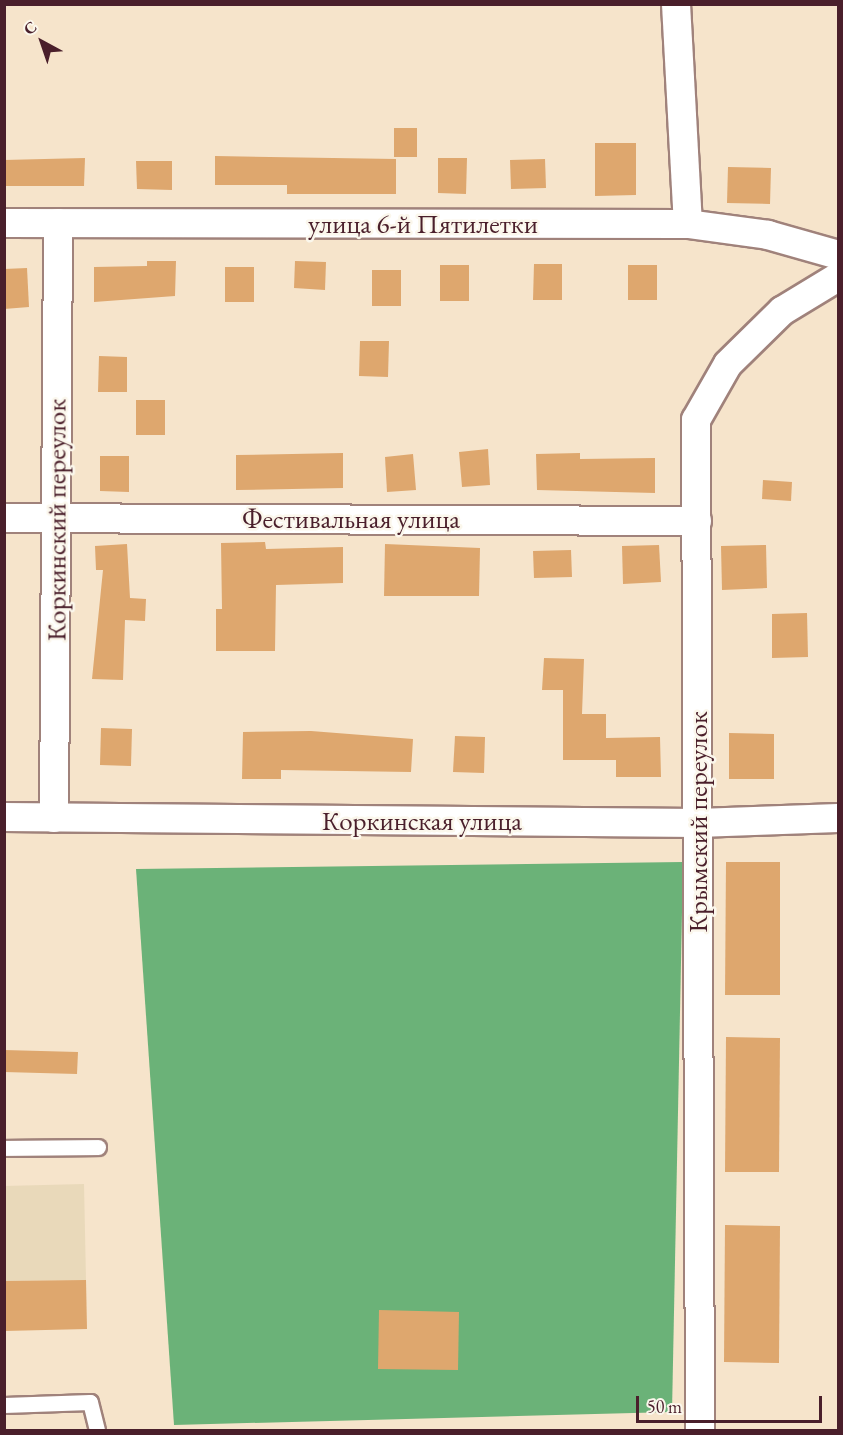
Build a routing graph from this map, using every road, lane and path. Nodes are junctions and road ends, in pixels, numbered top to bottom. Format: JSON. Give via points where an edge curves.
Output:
{"nodes":[{"id":1,"x":676,"y":4,"type":"edge"},
{"id":2,"x":4,"y":223,"type":"edge"},
{"id":3,"x":58,"y":223,"type":"junction"},
{"id":4,"x":688,"y":224,"type":"junction"},
{"id":5,"x":838,"y":255,"type":"edge"},
{"id":6,"x":838,"y":277,"type":"edge"},
{"id":7,"x":4,"y":518,"type":"edge"},
{"id":8,"x":56,"y":518,"type":"junction"},
{"id":9,"x":697,"y":521,"type":"junction"},
{"id":10,"x":4,"y":817,"type":"edge"},
{"id":11,"x":54,"y":818,"type":"junction"},
{"id":12,"x":838,"y":818,"type":"edge"},
{"id":13,"x":698,"y":823,"type":"junction"},
{"id":14,"x":98,"y":1147,"type":"dead end"},
{"id":15,"x":4,"y":1148,"type":"edge"},
{"id":16,"x":4,"y":1405,"type":"edge"},
{"id":17,"x":97,"y":1431,"type":"edge"},
{"id":18,"x":700,"y":1431,"type":"edge"}],
"edges":[{"from":1,"to":4,"type":"street"},
{"from":2,"to":3,"type":"street","name":"улица 6-й Пятилетки"},
{"from":3,"to":4,"type":"street","name":"улица 6-й Пятилетки"},
{"from":3,"to":8,"type":"street","name":"Коркинский переулок"},
{"from":4,"to":5,"type":"street","name":"улица 6-й Пятилетки","via":[[768,235]]},
{"from":6,"to":9,"type":"street","name":"Крымский переулок","via":[[782,311],[728,364],[696,420]]},
{"from":7,"to":8,"type":"street","name":"Фестивальная улица"},
{"from":8,"to":9,"type":"street","name":"Фестивальная улица"},
{"from":8,"to":11,"type":"street","name":"Коркинский переулок"},
{"from":9,"to":13,"type":"street","name":"Крымский переулок"},
{"from":10,"to":11,"type":"street","name":"Коркинская улица"},
{"from":11,"to":13,"type":"street","name":"Коркинская улица"},
{"from":12,"to":13,"type":"street","name":"Коркинская улица"},
{"from":13,"to":18,"type":"street","name":"Крымский переулок"},
{"from":14,"to":15,"type":"lane"},
{"from":16,"to":17,"type":"lane","via":[[90,1402]]}]}
